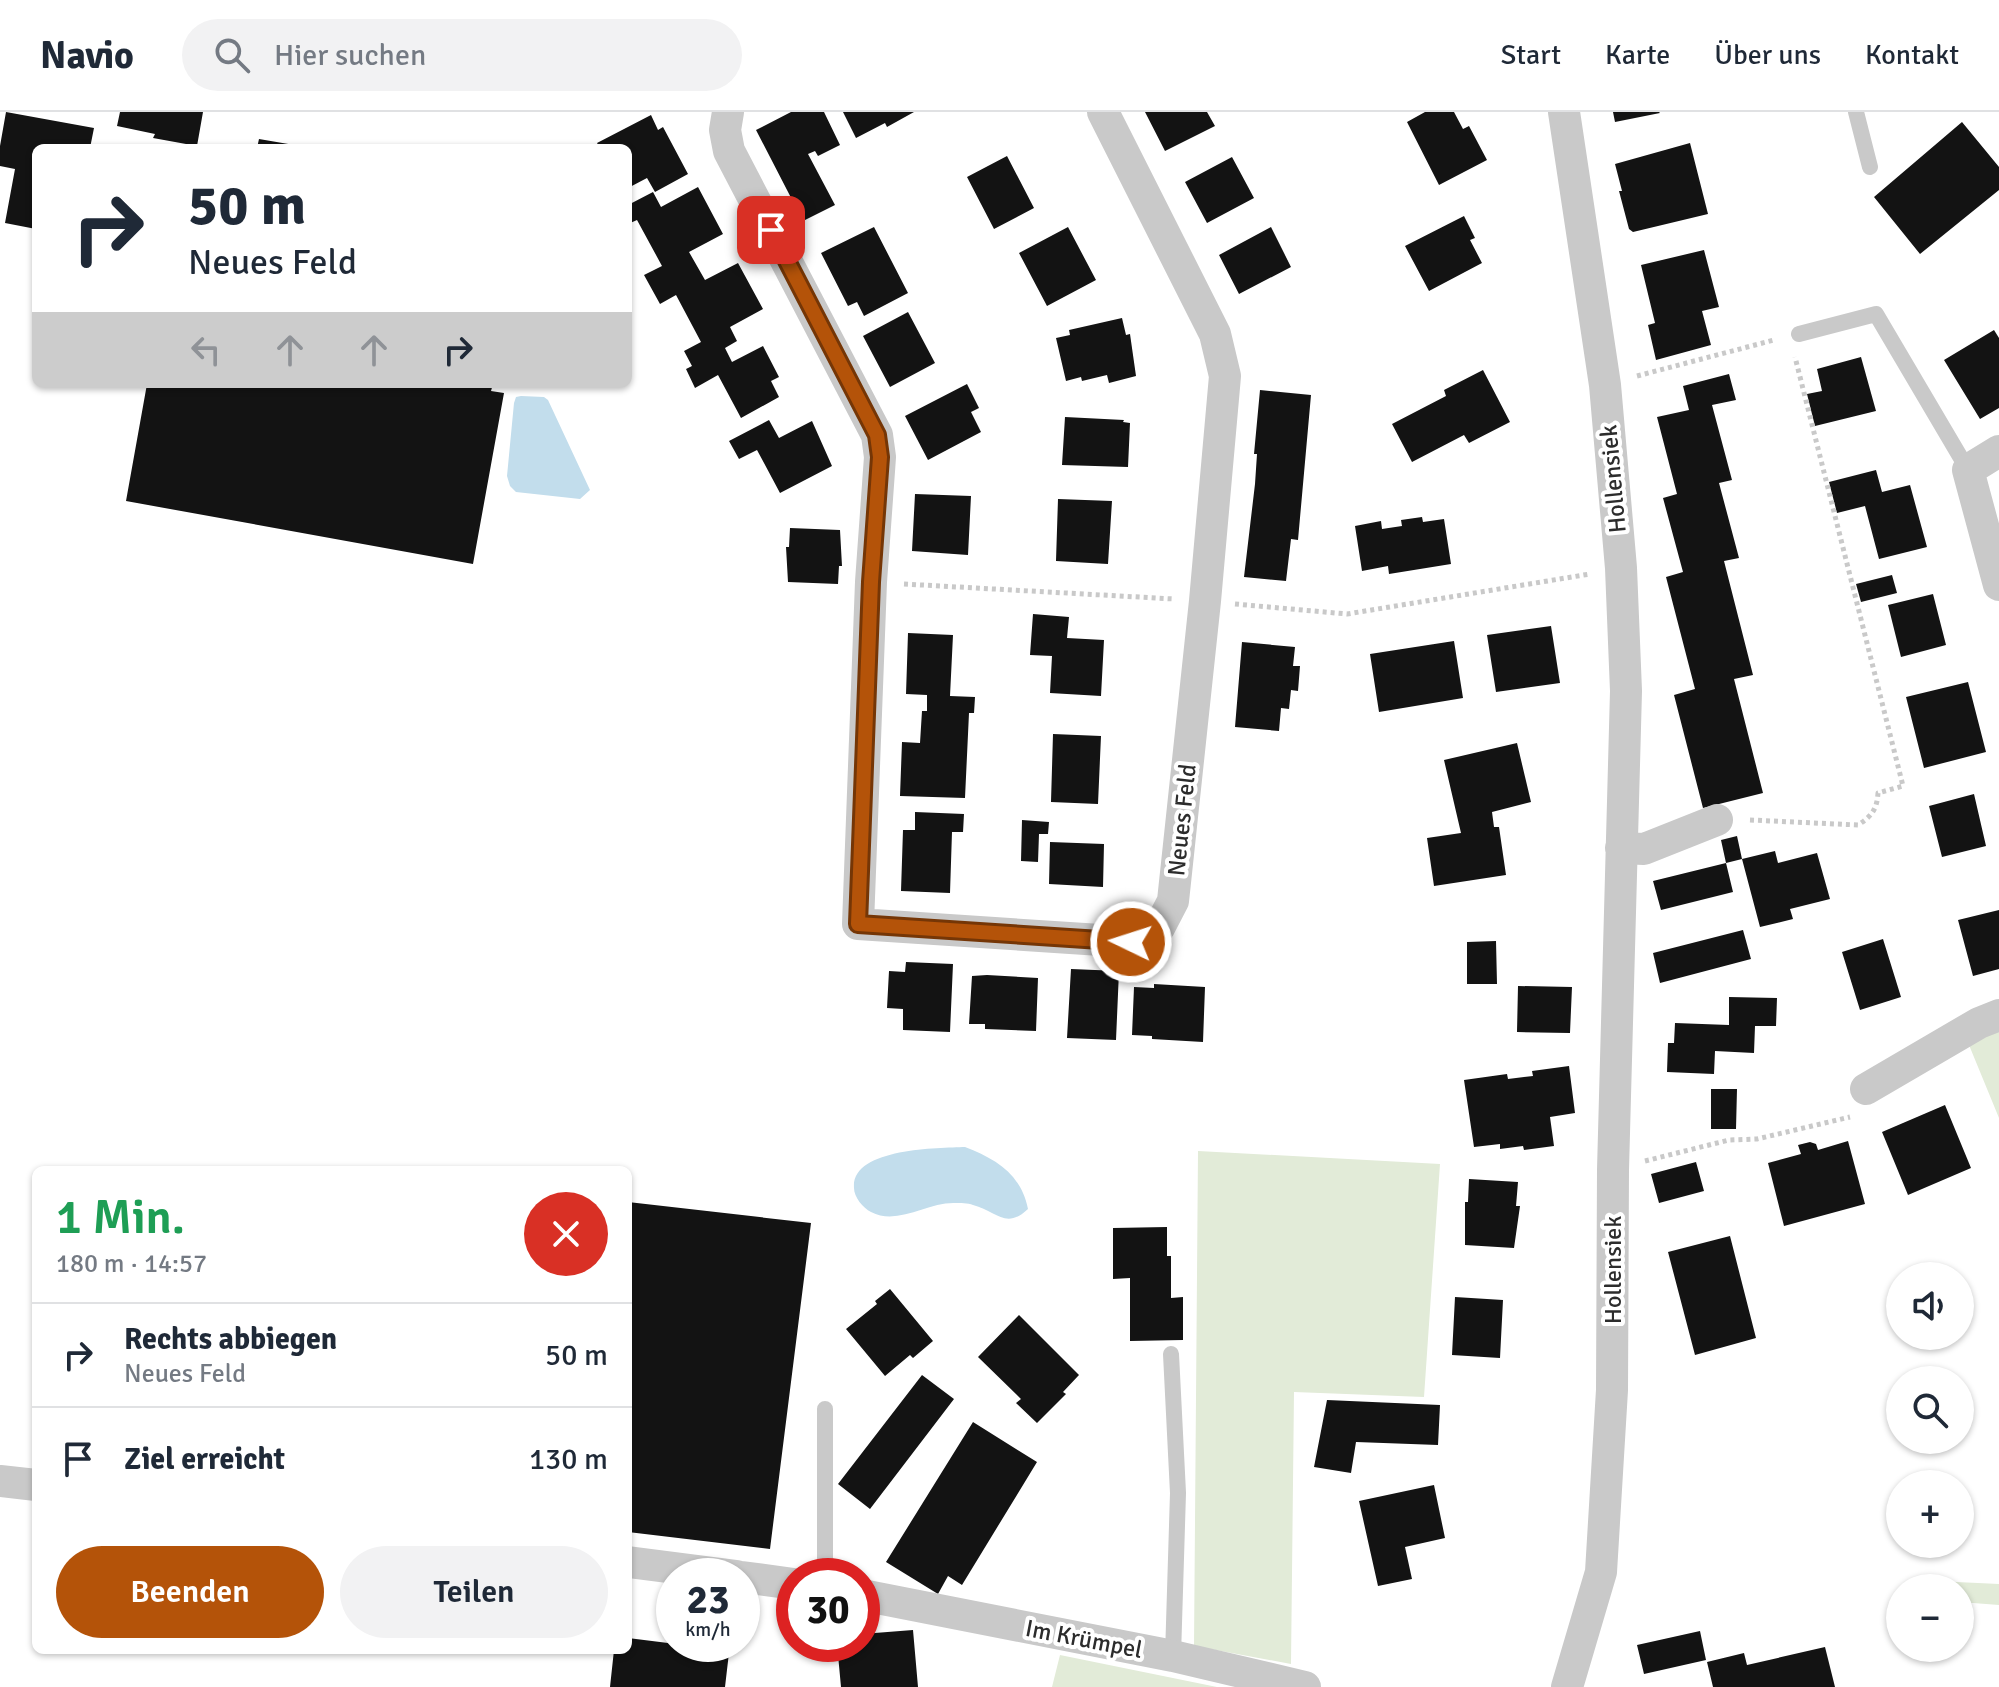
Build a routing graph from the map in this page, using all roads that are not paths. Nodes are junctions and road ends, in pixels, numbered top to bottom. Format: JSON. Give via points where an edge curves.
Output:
{"nodes":[{"id":1,"x":728,"y":112,"type":"edge"},
{"id":2,"x":1103,"y":112,"type":"edge"},
{"id":3,"x":1564,"y":112,"type":"edge"},
{"id":4,"x":1856,"y":112,"type":"edge"},
{"id":5,"x":1870,"y":167,"type":"dead end"},
{"id":6,"x":1795,"y":335,"type":"road end"},
{"id":7,"x":1999,"y":451,"type":"edge"},
{"id":8,"x":1968,"y":470,"type":"junction"},
{"id":9,"x":1999,"y":585,"type":"edge"},
{"id":10,"x":1717,"y":820,"type":"road end"},
{"id":11,"x":1621,"y":848,"type":"junction"},
{"id":12,"x":1999,"y":1015,"type":"edge"},
{"id":13,"x":1866,"y":1089,"type":"road end"},
{"id":14,"x":1171,"y":1354,"type":"dead end"},
{"id":15,"x":825,"y":1409,"type":"dead end"},
{"id":16,"x":0,"y":1481,"type":"edge"},
{"id":17,"x":32,"y":1485,"type":"edge"},
{"id":18,"x":825,"y":1558,"type":"edge"},
{"id":19,"x":632,"y":1563,"type":"edge"},
{"id":20,"x":656,"y":1566,"type":"edge"},
{"id":21,"x":880,"y":1599,"type":"edge"},
{"id":22,"x":1173,"y":1656,"type":"junction"},
{"id":23,"x":1305,"y":1687,"type":"edge"},
{"id":24,"x":1567,"y":1687,"type":"edge"}],
"edges":[{"from":1,"to":2,"type":"street","name":"Neues Feld","via":[[729,151],[877,435],[858,924],[1131,942],[1159,928],[1173,901],[1225,376],[1215,334]]},
{"from":3,"to":11,"type":"street","name":"Hollensiek","via":[[1605,385],[1621,568],[1626,691]]},
{"from":4,"to":5,"type":"lane"},
{"from":6,"to":8,"type":"lane","via":[[1876,314]]},
{"from":7,"to":8,"type":"street"},
{"from":8,"to":9,"type":"street"},
{"from":10,"to":11,"type":"street","via":[[1644,849]]},
{"from":11,"to":24,"type":"street","name":"Hollensiek","via":[[1612,1390],[1601,1572]]},
{"from":12,"to":13,"type":"street"},
{"from":14,"to":22,"type":"lane","via":[[1178,1493]]},
{"from":15,"to":18,"type":"lane"},
{"from":16,"to":17,"type":"street"},
{"from":19,"to":20,"type":"street"},
{"from":21,"to":22,"type":"street","name":"Im Krümpel"},
{"from":22,"to":23,"type":"street","name":"Im Krümpel"}]}
